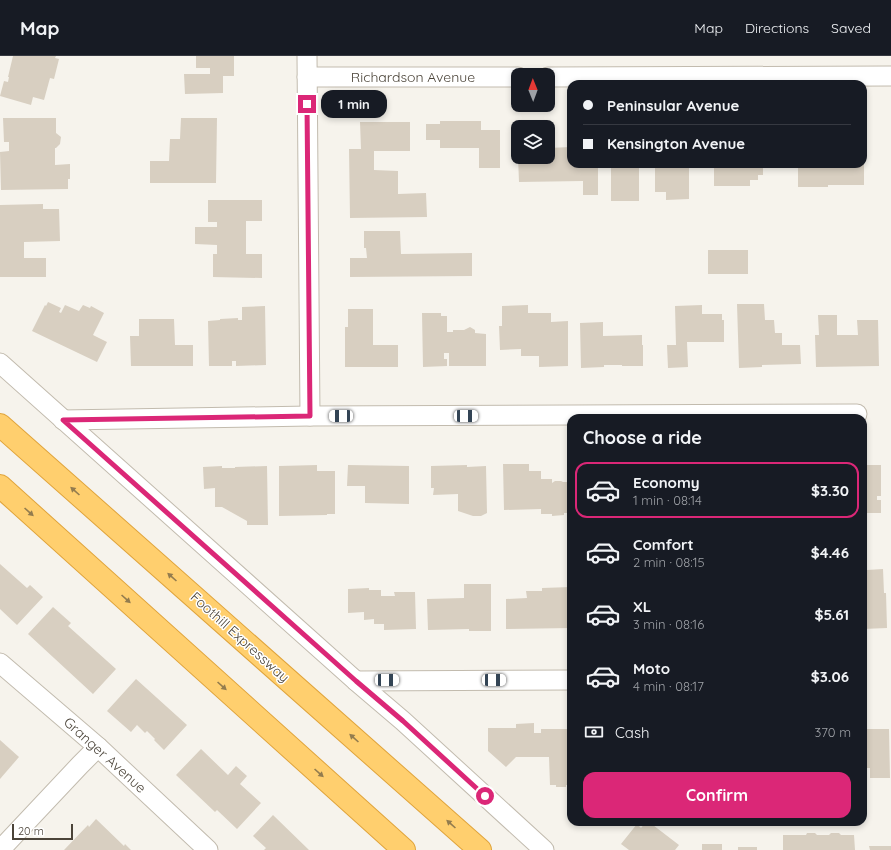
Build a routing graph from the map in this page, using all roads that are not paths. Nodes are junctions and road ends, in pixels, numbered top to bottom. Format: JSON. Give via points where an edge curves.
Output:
{"nodes":[{"id":1,"x":307,"y":56,"type":"edge"},
{"id":2,"x":891,"y":76,"type":"edge"},
{"id":3,"x":307,"y":77,"type":"junction"},
{"id":4,"x":511,"y":77,"type":"edge"},
{"id":5,"x":555,"y":77,"type":"edge"},
{"id":6,"x":0,"y":363,"type":"edge"},
{"id":7,"x":567,"y":415,"type":"edge"},
{"id":8,"x":310,"y":416,"type":"junction"},
{"id":9,"x":63,"y":420,"type":"junction"},
{"id":10,"x":0,"y":425,"type":"edge"},
{"id":11,"x":0,"y":486,"type":"edge"},
{"id":12,"x":0,"y":663,"type":"edge"},
{"id":13,"x":567,"y":680,"type":"edge"},
{"id":14,"x":356,"y":681,"type":"junction"},
{"id":15,"x":98,"y":747,"type":"junction"},
{"id":16,"x":0,"y":850,"type":"edge"},
{"id":17,"x":208,"y":850,"type":"edge"},
{"id":18,"x":404,"y":850,"type":"edge"},
{"id":19,"x":480,"y":850,"type":"edge"},
{"id":20,"x":544,"y":850,"type":"edge"}],
"edges":[{"from":1,"to":3,"type":"street"},
{"from":2,"to":5,"type":"street"},
{"from":3,"to":4,"type":"street","name":"Richardson Avenue"},
{"from":3,"to":8,"type":"street"},
{"from":6,"to":9,"type":"street"},
{"from":7,"to":8,"type":"street"},
{"from":8,"to":9,"type":"street"},
{"from":9,"to":14,"type":"street"},
{"from":19,"to":10,"type":"highway","name":"Foothill Expressway","one_way":true},
{"from":11,"to":18,"type":"highway","one_way":true},
{"from":12,"to":15,"type":"street","name":"Granger Avenue"},
{"from":13,"to":14,"type":"street"},
{"from":14,"to":20,"type":"street"},
{"from":15,"to":16,"type":"street"},
{"from":15,"to":17,"type":"street","name":"Granger Avenue"}]}
